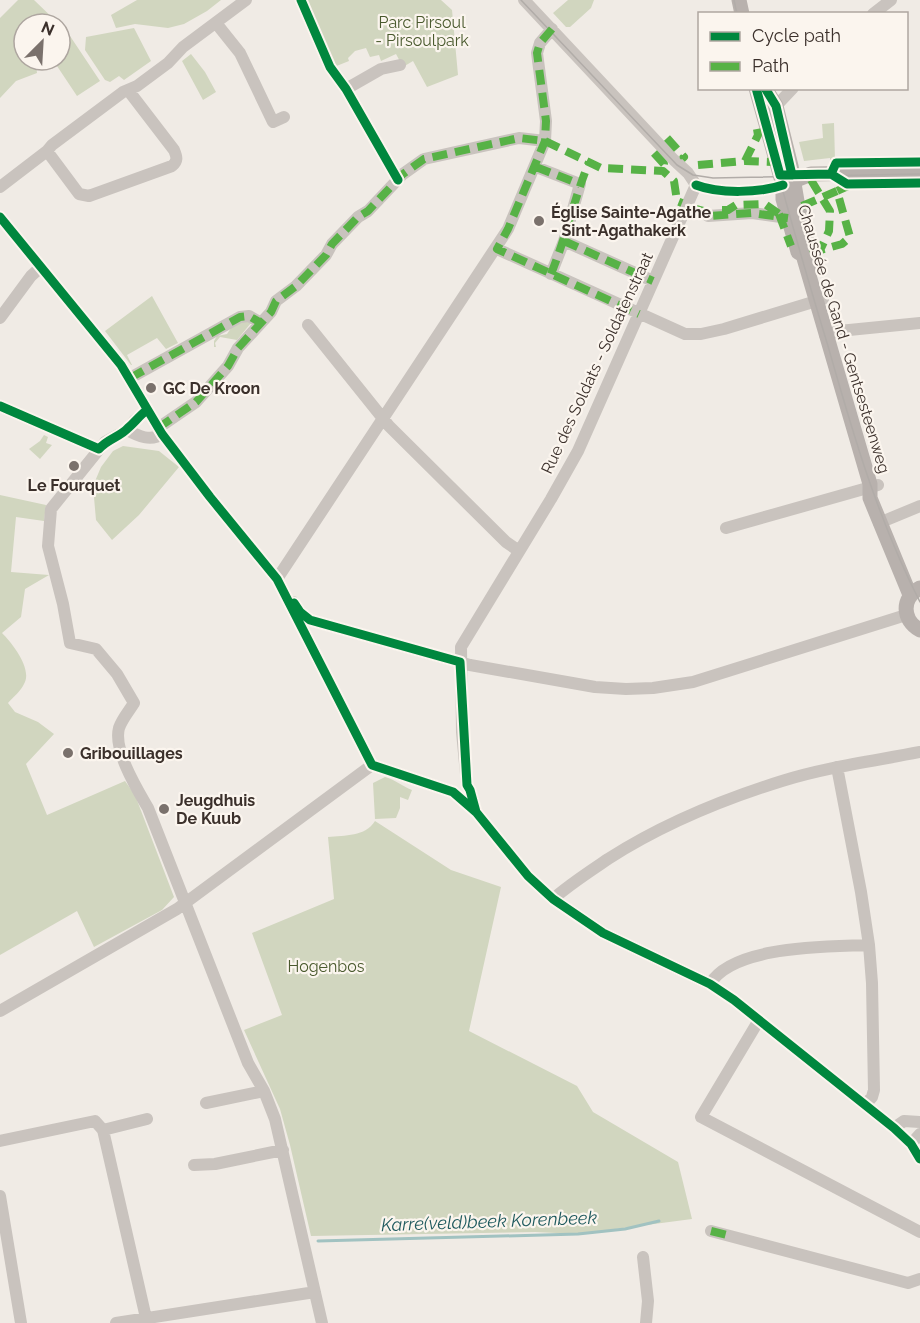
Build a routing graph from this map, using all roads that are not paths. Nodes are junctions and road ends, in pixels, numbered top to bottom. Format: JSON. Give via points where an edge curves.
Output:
{"nodes":[{"id":1,"x":246,"y":0,"type":"edge"},
{"id":2,"x":301,"y":0,"type":"edge"},
{"id":3,"x":524,"y":0,"type":"edge"},
{"id":4,"x":891,"y":0,"type":"edge"},
{"id":5,"x":876,"y":12,"type":"edge"},
{"id":6,"x":216,"y":23,"type":"junction"},
{"id":7,"x":552,"y":29,"type":"junction"},
{"id":8,"x":400,"y":65,"type":"dead end"},
{"id":9,"x":346,"y":89,"type":"junction"},
{"id":10,"x":128,"y":90,"type":"junction"},
{"id":11,"x":757,"y":90,"type":"edge"},
{"id":12,"x":766,"y":90,"type":"edge"},
{"id":13,"x":791,"y":90,"type":"edge"},
{"id":14,"x":776,"y":106,"type":"junction"},
{"id":15,"x":274,"y":122,"type":"dead end"},
{"id":16,"x":545,"y":141,"type":"junction"},
{"id":17,"x":47,"y":151,"type":"junction"},
{"id":18,"x":536,"y":167,"type":"junction"},
{"id":19,"x":920,"y":172,"type":"edge"},
{"id":20,"x":398,"y":180,"type":"junction"},
{"id":21,"x":788,"y":183,"type":"junction"},
{"id":22,"x":696,"y":185,"type":"junction"},
{"id":23,"x":0,"y":187,"type":"edge"},
{"id":24,"x":708,"y":216,"type":"dead end"},
{"id":25,"x":0,"y":217,"type":"edge"},
{"id":26,"x":788,"y":218,"type":"junction"},
{"id":27,"x":564,"y":241,"type":"junction"},
{"id":28,"x":497,"y":249,"type":"junction"},
{"id":29,"x":41,"y":267,"type":"junction"},
{"id":30,"x":551,"y":274,"type":"junction"},
{"id":31,"x":653,"y":281,"type":"junction"},
{"id":32,"x":819,"y":300,"type":"junction"},
{"id":33,"x":639,"y":314,"type":"junction"},
{"id":34,"x":0,"y":318,"type":"edge"},
{"id":35,"x":261,"y":323,"type":"junction"},
{"id":36,"x":920,"y":323,"type":"edge"},
{"id":37,"x":308,"y":325,"type":"dead end"},
{"id":38,"x":829,"y":334,"type":"junction"},
{"id":39,"x":130,"y":378,"type":"junction"},
{"id":40,"x":0,"y":406,"type":"edge"},
{"id":41,"x":147,"y":410,"type":"junction"},
{"id":42,"x":383,"y":420,"type":"junction"},
{"id":43,"x":127,"y":430,"type":"junction"},
{"id":44,"x":160,"y":431,"type":"junction"},
{"id":45,"x":99,"y":449,"type":"junction"},
{"id":46,"x":874,"y":486,"type":"junction"},
{"id":47,"x":920,"y":506,"type":"edge"},
{"id":48,"x":883,"y":521,"type":"junction"},
{"id":49,"x":726,"y":528,"type":"dead end"},
{"id":50,"x":519,"y":550,"type":"junction"},
{"id":51,"x":277,"y":579,"type":"junction"},
{"id":52,"x":916,"y":591,"type":"edge"},
{"id":53,"x":286,"y":595,"type":"junction"},
{"id":54,"x":906,"y":615,"type":"junction"},
{"id":55,"x":310,"y":620,"type":"junction"},
{"id":56,"x":301,"y":630,"type":"junction"},
{"id":57,"x":920,"y":630,"type":"edge"},
{"id":58,"x":460,"y":662,"type":"junction"},
{"id":59,"x":920,"y":752,"type":"edge"},
{"id":60,"x":372,"y":765,"type":"junction"},
{"id":61,"x":837,"y":767,"type":"junction"},
{"id":62,"x":467,"y":785,"type":"junction"},
{"id":63,"x":453,"y":792,"type":"junction"},
{"id":64,"x":476,"y":812,"type":"junction"},
{"id":65,"x":553,"y":899,"type":"junction"},
{"id":66,"x":184,"y":903,"type":"junction"},
{"id":67,"x":868,"y":945,"type":"junction"},
{"id":68,"x":710,"y":984,"type":"junction"},
{"id":69,"x":0,"y":1011,"type":"edge"},
{"id":70,"x":759,"y":1020,"type":"junction"},
{"id":71,"x":264,"y":1091,"type":"junction"},
{"id":72,"x":206,"y":1103,"type":"dead end"},
{"id":73,"x":866,"y":1105,"type":"junction"},
{"id":74,"x":147,"y":1119,"type":"dead end"},
{"id":75,"x":920,"y":1122,"type":"edge"},
{"id":76,"x":894,"y":1128,"type":"junction"},
{"id":77,"x":103,"y":1130,"type":"junction"},
{"id":78,"x":920,"y":1134,"type":"edge"},
{"id":79,"x":0,"y":1141,"type":"edge"},
{"id":80,"x":911,"y":1144,"type":"junction"},
{"id":81,"x":283,"y":1150,"type":"junction"},
{"id":82,"x":920,"y":1159,"type":"edge"},
{"id":83,"x":194,"y":1164,"type":"dead end"},
{"id":84,"x":0,"y":1196,"type":"edge"},
{"id":85,"x":711,"y":1231,"type":"dead end"},
{"id":86,"x":920,"y":1232,"type":"edge"},
{"id":87,"x":643,"y":1257,"type":"dead end"},
{"id":88,"x":920,"y":1280,"type":"edge"},
{"id":89,"x":315,"y":1292,"type":"junction"},
{"id":90,"x":146,"y":1318,"type":"junction"},
{"id":91,"x":21,"y":1323,"type":"edge"},
{"id":92,"x":116,"y":1323,"type":"edge"},
{"id":93,"x":322,"y":1323,"type":"edge"},
{"id":94,"x":646,"y":1323,"type":"edge"}],
"edges":[{"from":1,"to":6,"type":"street"},
{"from":2,"to":9,"type":"street","via":[[330,67]]},
{"from":3,"to":7,"type":"street"},
{"from":4,"to":5,"type":"street"},
{"from":6,"to":10,"type":"street"},
{"from":6,"to":15,"type":"street","via":[[240,52]]},
{"from":7,"to":16,"type":"street","via":[[537,53]]},
{"from":7,"to":22,"type":"street"},
{"from":8,"to":9,"type":"street","via":[[381,69]]},
{"from":9,"to":20,"type":"street"},
{"from":10,"to":17,"type":"street"},
{"from":10,"to":17,"type":"street","via":[[174,150],[177,157],[172,166],[83,196]]},
{"from":11,"to":21,"type":"main road","name":"Chaussée de Gand - Gentsesteenweg"},
{"from":12,"to":14,"type":"main road","name":"Chaussée de Gand - Gentsesteenweg"},
{"from":13,"to":14,"type":"street"},
{"from":14,"to":21,"type":"main road","name":"Chaussée de Gand - Gentsesteenweg"},
{"from":16,"to":18,"type":"street"},
{"from":16,"to":20,"type":"street","via":[[519,138],[424,159]]},
{"from":17,"to":23,"type":"street"},
{"from":18,"to":27,"type":"street","via":[[580,184]]},
{"from":18,"to":28,"type":"street"},
{"from":19,"to":21,"type":"main road","via":[[811,174]]},
{"from":20,"to":35,"type":"street","via":[[332,244],[296,286],[276,301]]},
{"from":21,"to":22,"type":"street","via":[[770,189],[710,190]]},
{"from":21,"to":26,"type":"main road","name":"Chaussée de Gand - Gentsesteenweg","via":[[783,199]]},
{"from":21,"to":32,"type":"main road","name":"Chaussée de Gand - Gentsesteenweg","via":[[798,207]]},
{"from":22,"to":31,"type":"street","name":"Rue des Soldats - Soldatenstraat"},
{"from":24,"to":26,"type":"street","via":[[752,213]]},
{"from":25,"to":29,"type":"street"},
{"from":26,"to":32,"type":"main road","name":"Chaussée de Gand - Gentsesteenweg"},
{"from":27,"to":30,"type":"street"},
{"from":27,"to":31,"type":"street"},
{"from":28,"to":30,"type":"street"},
{"from":28,"to":42,"type":"street"},
{"from":29,"to":34,"type":"street"},
{"from":29,"to":39,"type":"street"},
{"from":30,"to":33,"type":"street"},
{"from":31,"to":33,"type":"street","name":"Rue des Soldats - Soldatenstraat"},
{"from":32,"to":33,"type":"street","via":[[694,334]]},
{"from":32,"to":38,"type":"main road","name":"Chaussée de Gand - Gentsesteenweg"},
{"from":33,"to":50,"type":"street","name":"Rue des Soldats - Soldatenstraat","via":[[578,451]]},
{"from":35,"to":39,"type":"street","via":[[249,316],[240,317]]},
{"from":35,"to":44,"type":"street","via":[[196,402]]},
{"from":36,"to":38,"type":"street"},
{"from":37,"to":42,"type":"street"},
{"from":38,"to":46,"type":"main road","name":"Chaussée de Gand - Gentsesteenweg"},
{"from":39,"to":41,"type":"street"},
{"from":40,"to":45,"type":"street"},
{"from":41,"to":43,"type":"street"},
{"from":41,"to":44,"type":"street"},
{"from":42,"to":50,"type":"street","via":[[506,542]]},
{"from":42,"to":51,"type":"street"},
{"from":43,"to":44,"type":"street","via":[[151,439]]},
{"from":43,"to":45,"type":"street"},
{"from":44,"to":51,"type":"street"},
{"from":45,"to":66,"type":"street","via":[[51,509],[48,546],[70,643],[96,649],[134,703],[119,729],[119,740],[128,775],[148,808]]},
{"from":46,"to":48,"type":"main road","name":"Chaussée de Gand - Gentsesteenweg","via":[[870,498]]},
{"from":46,"to":49,"type":"street"},
{"from":47,"to":48,"type":"street"},
{"from":48,"to":52,"type":"main road","name":"Chaussée de Gand - Gentsesteenweg"},
{"from":50,"to":58,"type":"street","name":"Rue des Soldats - Soldatenstraat","via":[[461,647]]},
{"from":51,"to":53,"type":"street"},
{"from":52,"to":54,"type":"main road","name":"Chaussée de Gand - Gentsesteenweg","via":[[906,605]]},
{"from":53,"to":55,"type":"street"},
{"from":53,"to":56,"type":"street"},
{"from":54,"to":57,"type":"main road"},
{"from":54,"to":58,"type":"street","via":[[693,682],[653,688],[595,687]]},
{"from":55,"to":56,"type":"street"},
{"from":55,"to":58,"type":"street"},
{"from":56,"to":60,"type":"street"},
{"from":58,"to":62,"type":"street","name":"Rue des Soldats - Soldatenstraat"},
{"from":59,"to":61,"type":"street"},
{"from":60,"to":63,"type":"street"},
{"from":60,"to":66,"type":"street"},
{"from":61,"to":65,"type":"street","via":[[723,801],[678,821],[632,844]]},
{"from":61,"to":67,"type":"street"},
{"from":62,"to":63,"type":"street"},
{"from":62,"to":64,"type":"street","name":"Rue des Soldats - Soldatenstraat"},
{"from":63,"to":64,"type":"street"},
{"from":64,"to":65,"type":"street","via":[[528,876]]},
{"from":65,"to":68,"type":"street","via":[[603,933]]},
{"from":66,"to":69,"type":"street"},
{"from":66,"to":71,"type":"street","via":[[248,1063]]},
{"from":67,"to":68,"type":"street","via":[[762,954],[720,972]]},
{"from":67,"to":73,"type":"street","via":[[874,1090]]},
{"from":68,"to":70,"type":"street"},
{"from":70,"to":73,"type":"street"},
{"from":70,"to":86,"type":"street","via":[[702,1117]]},
{"from":71,"to":72,"type":"street"},
{"from":71,"to":81,"type":"street"},
{"from":73,"to":76,"type":"street"},
{"from":74,"to":77,"type":"street"},
{"from":75,"to":76,"type":"street","via":[[904,1121]]},
{"from":76,"to":80,"type":"street"},
{"from":77,"to":79,"type":"street","via":[[95,1121]]},
{"from":77,"to":90,"type":"street"},
{"from":78,"to":80,"type":"street"},
{"from":80,"to":82,"type":"street"},
{"from":81,"to":83,"type":"street","via":[[215,1164]]},
{"from":81,"to":89,"type":"street"},
{"from":84,"to":91,"type":"street"},
{"from":85,"to":88,"type":"street","via":[[908,1283]]},
{"from":87,"to":94,"type":"street","via":[[648,1300]]},
{"from":89,"to":90,"type":"street"},
{"from":89,"to":93,"type":"street"},
{"from":90,"to":92,"type":"street"}]}
